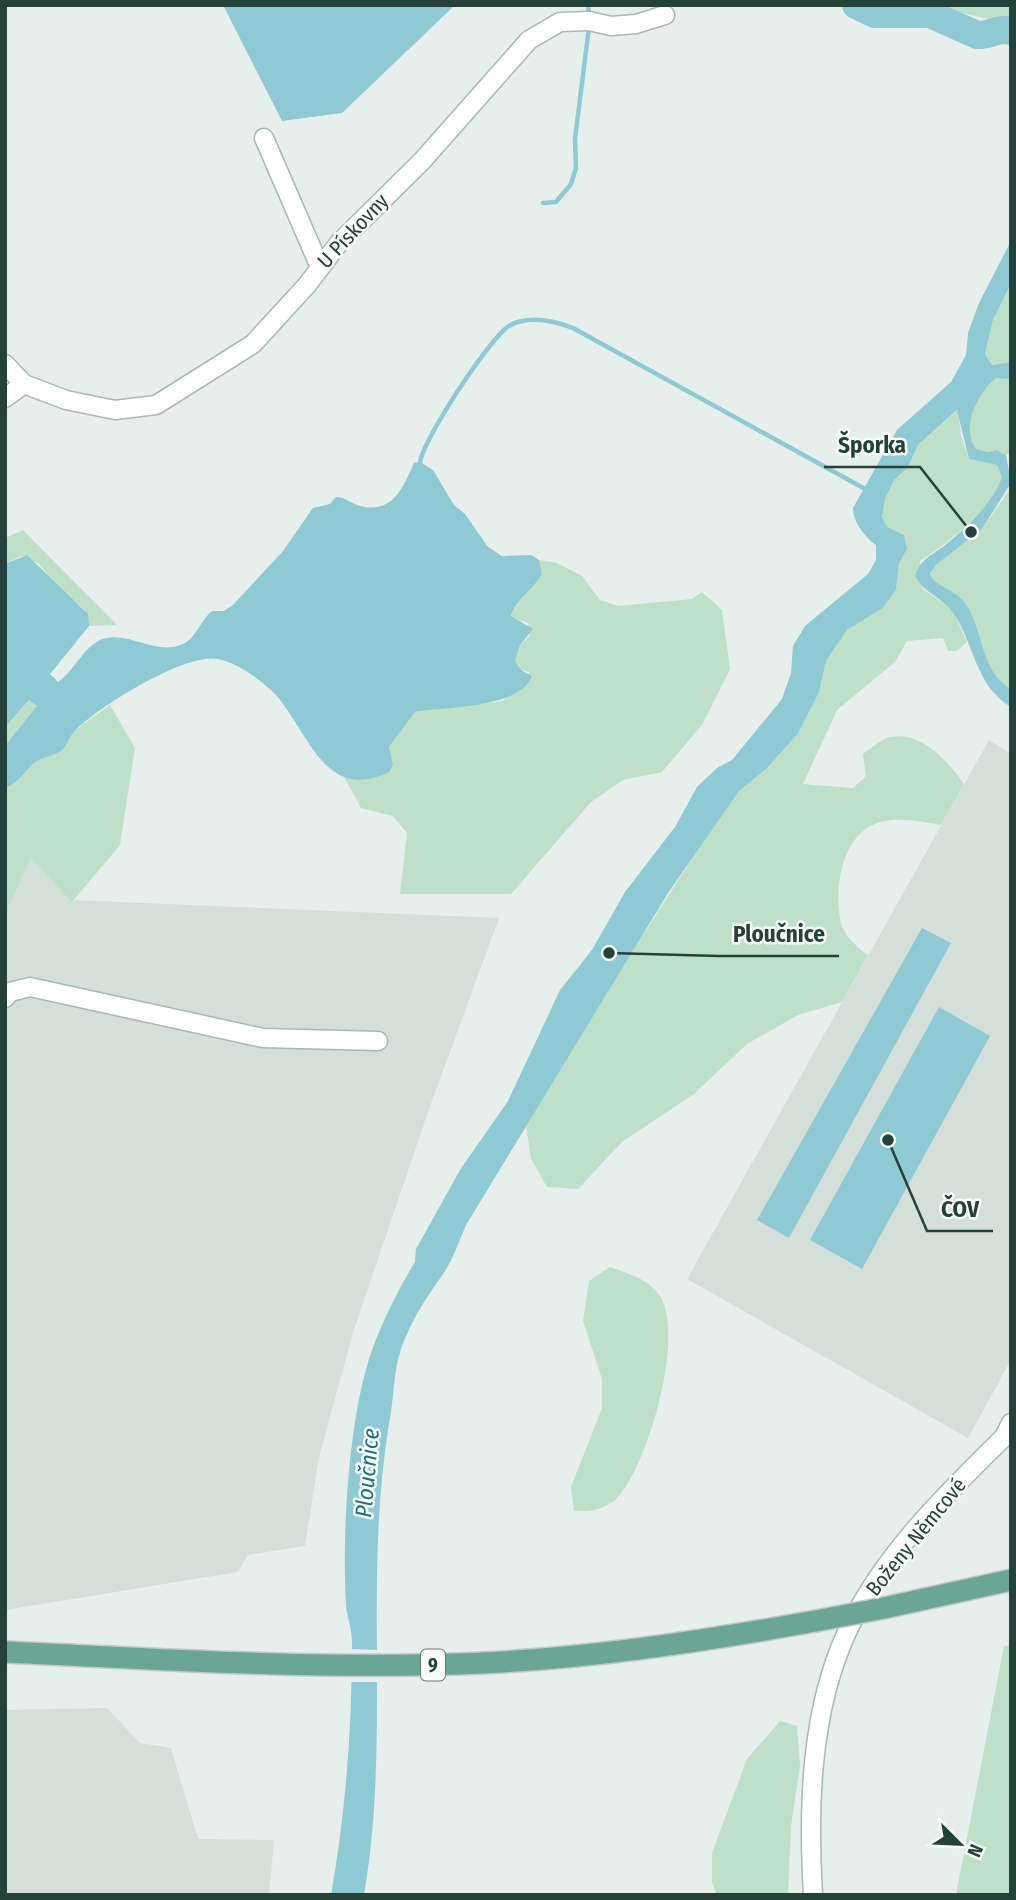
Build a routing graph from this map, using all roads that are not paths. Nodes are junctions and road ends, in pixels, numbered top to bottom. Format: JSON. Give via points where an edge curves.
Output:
{"nodes":[{"id":1,"x":665,"y":15,"type":"dead end"},
{"id":2,"x":264,"y":138,"type":"dead end"},
{"id":3,"x":319,"y":265,"type":"junction"},
{"id":4,"x":5,"y":364,"type":"edge"},
{"id":5,"x":24,"y":384,"type":"junction"},
{"id":6,"x":5,"y":398,"type":"edge"},
{"id":7,"x":5,"y":998,"type":"edge"},
{"id":8,"x":378,"y":1041,"type":"dead end"},
{"id":9,"x":1008,"y":1430,"type":"edge"},
{"id":10,"x":1011,"y":1580,"type":"edge"},
{"id":11,"x":5,"y":1652,"type":"edge"},
{"id":12,"x":813,"y":1895,"type":"edge"}],
"edges":[{"from":1,"to":3,"type":"street","name":"U Pískovny","via":[[611,26],[561,22],[529,40],[422,161]]},
{"from":2,"to":3,"type":"street"},
{"from":3,"to":5,"type":"street","name":"U Pískovny","via":[[307,285],[253,344],[156,405],[115,410],[66,400]]},
{"from":4,"to":5,"type":"street"},
{"from":5,"to":6,"type":"street"},
{"from":7,"to":8,"type":"street","via":[[30,987],[263,1038]]},
{"from":9,"to":12,"type":"street","name":"Boženy Němcové","via":[[899,1551],[847,1631],[824,1702],[816,1755],[810,1849]]},
{"from":10,"to":11,"type":"main road","number":"9","bridge":true,"via":[[721,1638],[564,1657],[403,1666]]}]}
